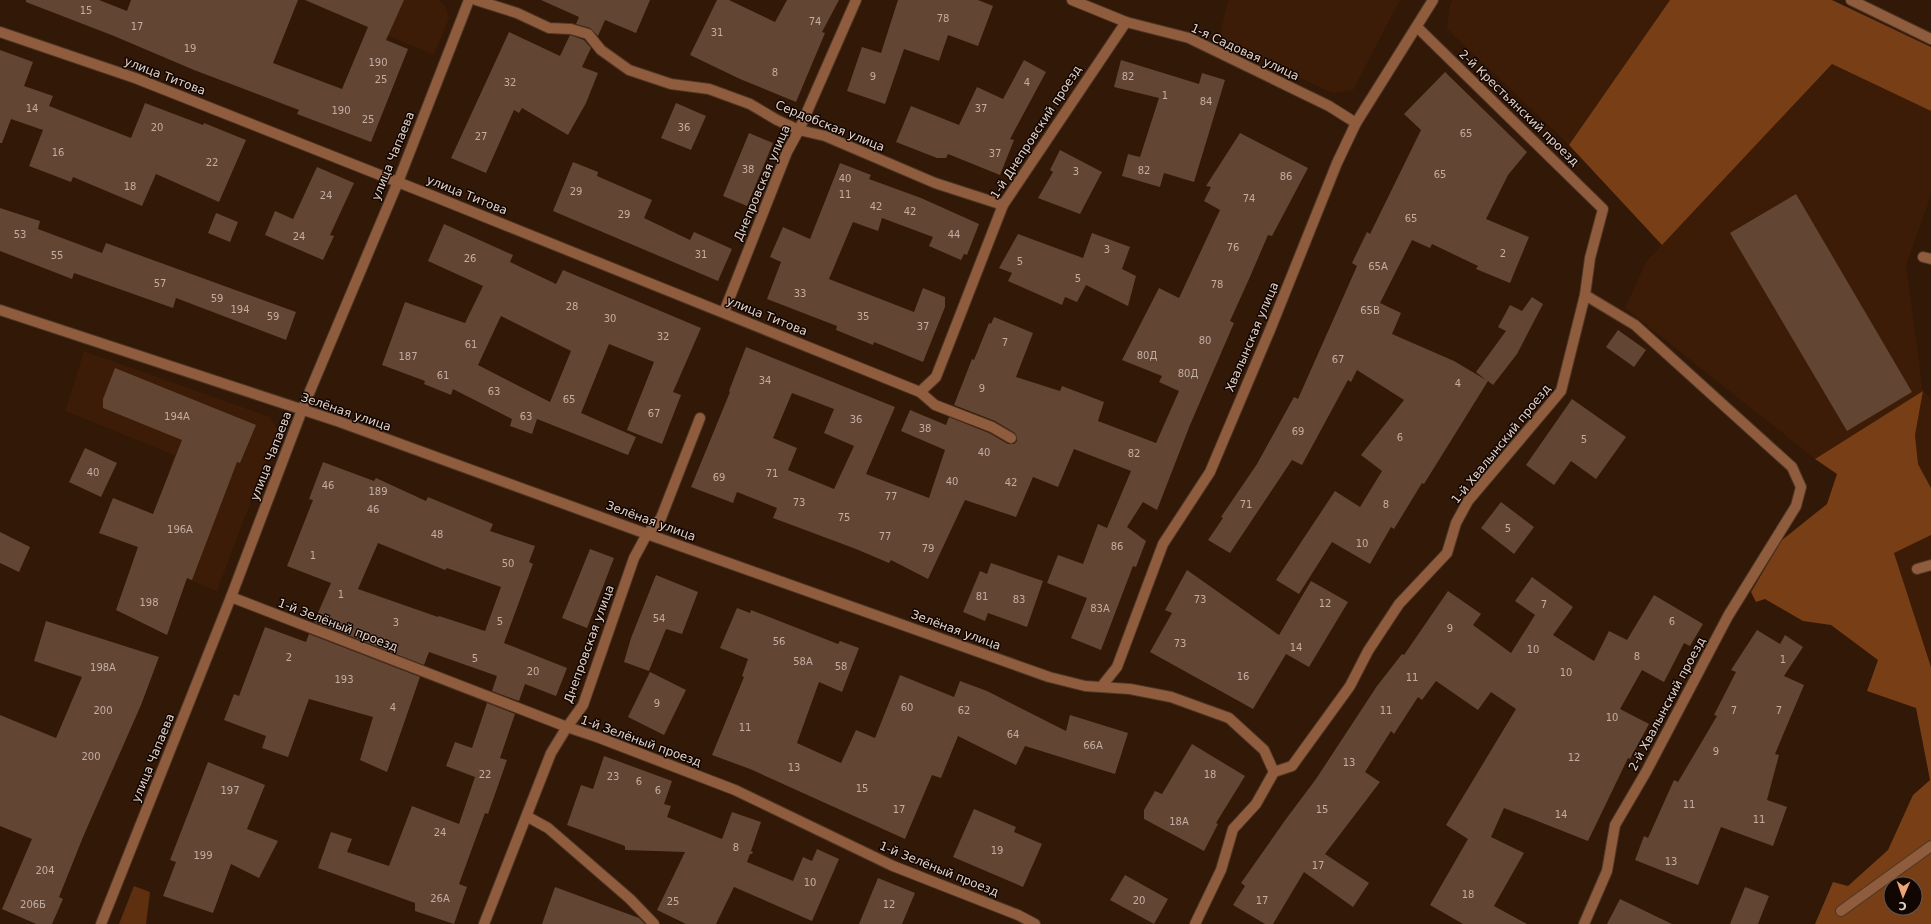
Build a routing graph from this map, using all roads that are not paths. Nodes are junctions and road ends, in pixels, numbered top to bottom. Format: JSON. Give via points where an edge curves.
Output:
{"nodes":[{"id":1,"x":469,"y":0,"type":"edge"},
{"id":2,"x":476,"y":0,"type":"edge"},
{"id":3,"x":856,"y":0,"type":"edge"},
{"id":4,"x":1072,"y":0,"type":"edge"},
{"id":5,"x":1433,"y":0,"type":"edge"},
{"id":6,"x":1851,"y":0,"type":"edge"},
{"id":7,"x":1126,"y":22,"type":"junction"},
{"id":8,"x":1417,"y":26,"type":"junction"},
{"id":9,"x":0,"y":32,"type":"edge"},
{"id":10,"x":1931,"y":39,"type":"edge"},
{"id":11,"x":1356,"y":123,"type":"junction"},
{"id":12,"x":799,"y":130,"type":"junction"},
{"id":13,"x":398,"y":182,"type":"junction"},
{"id":14,"x":1003,"y":205,"type":"junction"},
{"id":15,"x":1603,"y":209,"type":"joint"},
{"id":16,"x":1585,"y":294,"type":"junction"},
{"id":17,"x":0,"y":310,"type":"edge"},
{"id":18,"x":724,"y":312,"type":"junction"},
{"id":19,"x":920,"y":392,"type":"junction"},
{"id":20,"x":302,"y":410,"type":"junction"},
{"id":21,"x":700,"y":418,"type":"dead end"},
{"id":22,"x":1011,"y":438,"type":"dead end"},
{"id":23,"x":647,"y":534,"type":"junction"},
{"id":24,"x":1931,"y":565,"type":"edge"},
{"id":25,"x":1916,"y":569,"type":"dead end"},
{"id":26,"x":231,"y":597,"type":"junction"},
{"id":27,"x":1101,"y":687,"type":"junction"},
{"id":28,"x":566,"y":728,"type":"junction"},
{"id":29,"x":1274,"y":772,"type":"junction"},
{"id":30,"x":528,"y":817,"type":"junction"},
{"id":31,"x":1931,"y":846,"type":"edge"},
{"id":32,"x":1841,"y":911,"type":"dead end"},
{"id":33,"x":101,"y":924,"type":"edge"},
{"id":34,"x":484,"y":924,"type":"edge"},
{"id":35,"x":654,"y":924,"type":"edge"},
{"id":36,"x":1036,"y":924,"type":"edge"},
{"id":37,"x":1195,"y":924,"type":"edge"},
{"id":38,"x":1584,"y":924,"type":"edge"}],
"edges":[{"from":1,"to":13,"type":"street","name":"улица Чапаева"},
{"from":2,"to":12,"type":"street","name":"Сердобская улица","via":[[517,13],[549,28],[571,29],[588,34],[601,50],[629,70],[671,84],[709,89],[750,104]]},
{"from":3,"to":12,"type":"street","name":"Днепровская улица"},
{"from":4,"to":7,"type":"street","name":"1-я Садовая улица"},
{"from":5,"to":8,"type":"street","name":"Хвалынская улица"},
{"from":6,"to":10,"type":"street"},
{"from":7,"to":11,"type":"street","name":"1-я Садовая улица","via":[[1189,38],[1329,106]]},
{"from":7,"to":14,"type":"street","name":"1-й Днепровский проезд"},
{"from":8,"to":11,"type":"street","name":"Хвалынская улица"},
{"from":8,"to":15,"type":"street","name":"2-й Крестьянский проезд"},
{"from":9,"to":13,"type":"street","name":"улица Титова","via":[[135,78]]},
{"from":11,"to":27,"type":"street","name":"Хвалынская улица","via":[[1336,163],[1210,472],[1163,544],[1117,667]]},
{"from":12,"to":14,"type":"street","name":"Сердобская улица","via":[[825,136],[935,183]]},
{"from":12,"to":18,"type":"street","name":"Днепровская улица","via":[[787,152]]},
{"from":13,"to":18,"type":"street","name":"улица Титова"},
{"from":13,"to":20,"type":"street","name":"улица Чапаева"},
{"from":14,"to":19,"type":"street","name":"1-й Днепровский проезд","via":[[936,377]]},
{"from":15,"to":16,"type":"street","name":"1-й Хвалынский проезд","via":[[1590,258]]},
{"from":16,"to":29,"type":"street","name":"1-й Хвалынский проезд","via":[[1561,391],[1468,501],[1456,523],[1447,553],[1400,604],[1368,651],[1350,686],[1292,766]]},
{"from":16,"to":38,"type":"street","name":"2-й Хвалынский проезд","via":[[1635,325],[1792,467],[1801,487],[1796,506],[1728,616],[1616,826],[1607,872]]},
{"from":17,"to":20,"type":"street","name":"Зелёная улица"},
{"from":18,"to":19,"type":"street","name":"улица Титова"},
{"from":19,"to":22,"type":"street","name":"улица Титова","via":[[935,404],[992,427]]},
{"from":20,"to":23,"type":"street","name":"Зелёная улица"},
{"from":20,"to":26,"type":"street","name":"улица Чапаева"},
{"from":21,"to":23,"type":"street","name":"Днепровская улица","via":[[661,518]]},
{"from":23,"to":27,"type":"street","name":"Зелёная улица","via":[[1049,677],[1085,686]]},
{"from":23,"to":28,"type":"street","name":"Днепровская улица","via":[[634,558],[583,705]]},
{"from":24,"to":25,"type":"street"},
{"from":26,"to":28,"type":"street","name":"1-й Зелёный проезд"},
{"from":26,"to":33,"type":"street","name":"улица Чапаева"},
{"from":27,"to":29,"type":"street","name":"Зелёная улица","via":[[1130,689],[1171,697],[1229,718],[1264,750]]},
{"from":28,"to":30,"type":"street","name":"Днепровская улица","via":[[552,753]]},
{"from":28,"to":36,"type":"street","name":"1-й Зелёный проезд","via":[[597,737],[735,790],[893,866]]},
{"from":29,"to":37,"type":"street","via":[[1256,804],[1233,829],[1221,870]]},
{"from":30,"to":34,"type":"street","name":"Днепровская улица"},
{"from":30,"to":35,"type":"street","via":[[548,828],[630,899]]},
{"from":31,"to":32,"type":"street"}]}
